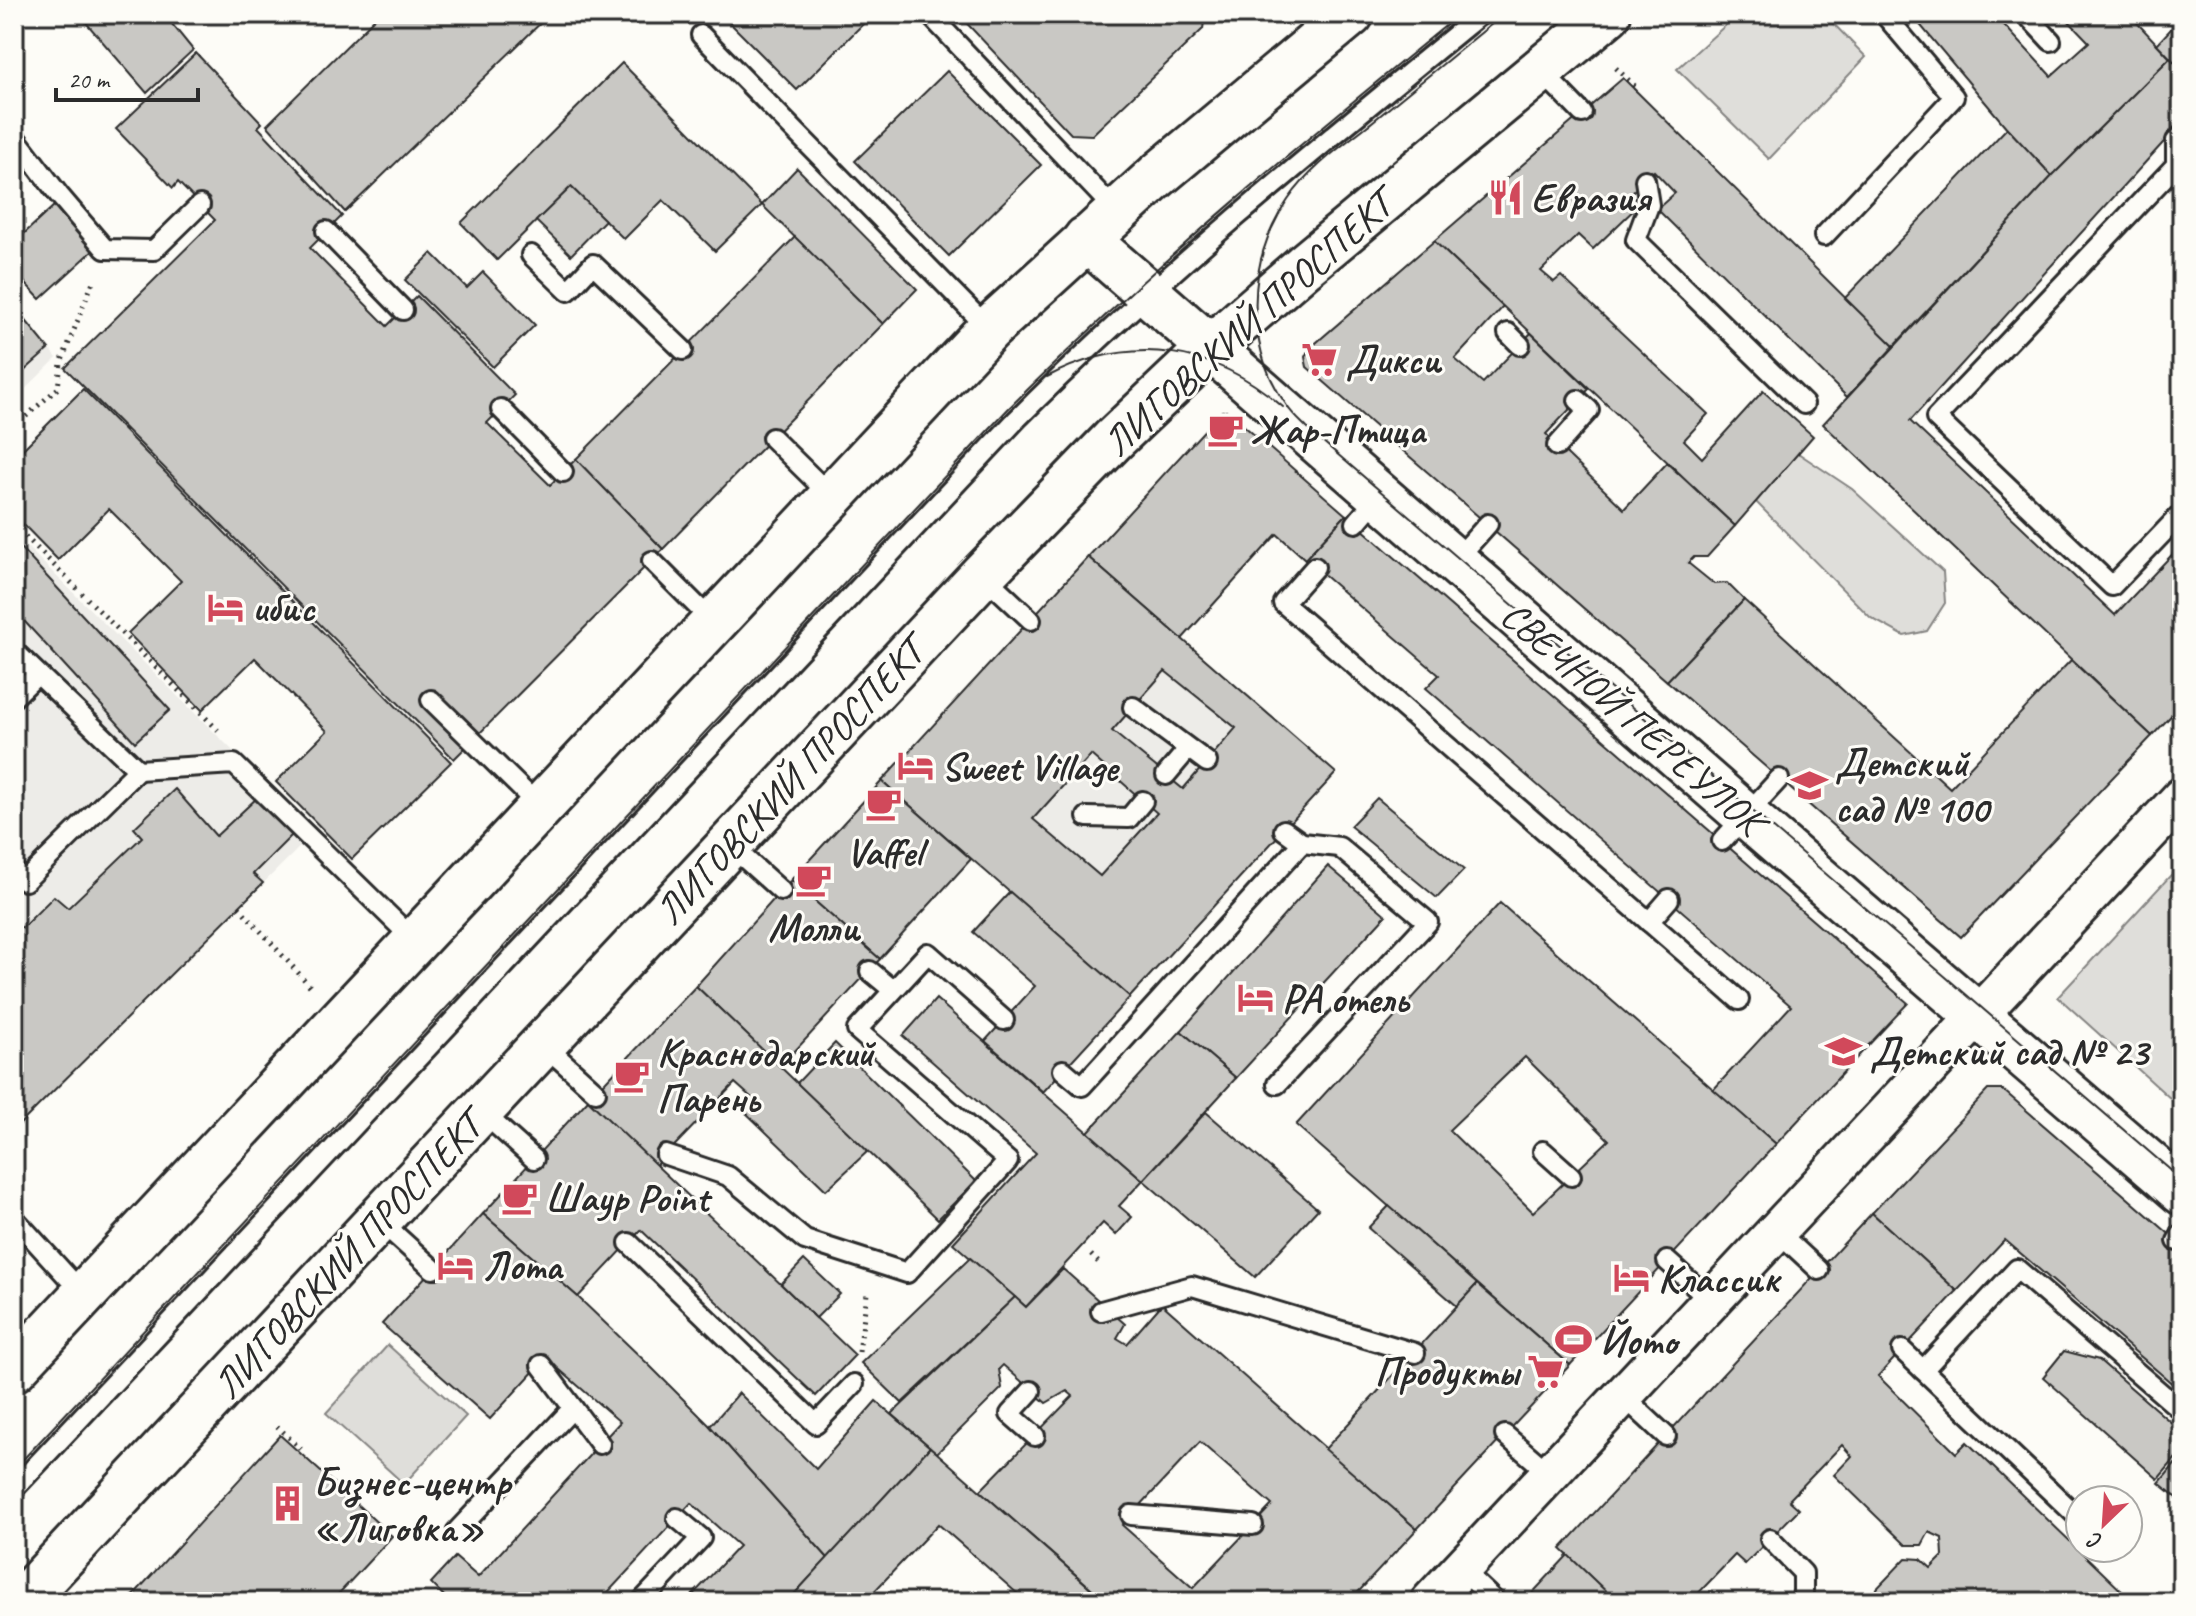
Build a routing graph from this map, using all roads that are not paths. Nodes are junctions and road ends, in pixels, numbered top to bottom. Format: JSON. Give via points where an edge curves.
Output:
{"nodes":[{"id":1,"x":929,"y":14,"type":"edge"},
{"id":2,"x":1351,"y":14,"type":"edge"},
{"id":3,"x":1481,"y":14,"type":"edge"},
{"id":4,"x":1608,"y":14,"type":"edge"},
{"id":5,"x":1884,"y":14,"type":"edge"},
{"id":6,"x":2026,"y":14,"type":"edge"},
{"id":7,"x":701,"y":35,"type":"dead end"},
{"id":8,"x":2051,"y":41,"type":"dead end"},
{"id":9,"x":1541,"y":71,"type":"junction"},
{"id":10,"x":1582,"y":113,"type":"dead end"},
{"id":11,"x":2182,"y":135,"type":"edge"},
{"id":12,"x":14,"y":136,"type":"edge"},
{"id":13,"x":2179,"y":168,"type":"edge"},
{"id":14,"x":1645,"y":180,"type":"dead end"},
{"id":15,"x":200,"y":205,"type":"dead end"},
{"id":16,"x":1101,"y":225,"type":"junction"},
{"id":17,"x":326,"y":231,"type":"dead end"},
{"id":18,"x":1824,"y":236,"type":"dead end"},
{"id":19,"x":531,"y":255,"type":"dead end"},
{"id":20,"x":1148,"y":293,"type":"junction"},
{"id":21,"x":403,"y":310,"type":"dead end"},
{"id":22,"x":989,"y":329,"type":"junction"},
{"id":23,"x":1210,"y":348,"type":"junction"},
{"id":24,"x":683,"y":350,"type":"dead end"},
{"id":25,"x":1578,"y":400,"type":"dead end"},
{"id":26,"x":1804,"y":404,"type":"dead end"},
{"id":27,"x":501,"y":409,"type":"dead end"},
{"id":28,"x":772,"y":438,"type":"dead end"},
{"id":29,"x":1557,"y":446,"type":"dead end"},
{"id":30,"x":563,"y":472,"type":"dead end"},
{"id":31,"x":831,"y":496,"type":"junction"},
{"id":32,"x":2182,"y":513,"type":"edge"},
{"id":33,"x":1488,"y":524,"type":"dead end"},
{"id":34,"x":652,"y":561,"type":"dead end"},
{"id":35,"x":1455,"y":561,"type":"junction"},
{"id":36,"x":1315,"y":567,"type":"dead end"},
{"id":37,"x":982,"y":575,"type":"junction"},
{"id":38,"x":1031,"y":620,"type":"dead end"},
{"id":39,"x":713,"y":622,"type":"junction"},
{"id":40,"x":14,"y":651,"type":"edge"},
{"id":41,"x":37,"y":675,"type":"junction"},
{"id":42,"x":14,"y":697,"type":"edge"},
{"id":43,"x":431,"y":700,"type":"dead end"},
{"id":44,"x":1133,"y":707,"type":"dead end"},
{"id":45,"x":1188,"y":749,"type":"junction"},
{"id":46,"x":1207,"y":762,"type":"dead end"},
{"id":47,"x":138,"y":770,"type":"junction"},
{"id":48,"x":1166,"y":775,"type":"dead end"},
{"id":49,"x":1779,"y":779,"type":"dead end"},
{"id":50,"x":2182,"y":797,"type":"edge"},
{"id":51,"x":1143,"y":801,"type":"dead end"},
{"id":52,"x":540,"y":807,"type":"junction"},
{"id":53,"x":1087,"y":817,"type":"dead end"},
{"id":54,"x":1733,"y":828,"type":"junction"},
{"id":55,"x":1284,"y":830,"type":"dead end"},
{"id":56,"x":1302,"y":843,"type":"junction"},
{"id":57,"x":730,"y":845,"type":"junction"},
{"id":58,"x":14,"y":870,"type":"edge"},
{"id":59,"x":781,"y":891,"type":"dead end"},
{"id":60,"x":1669,"y":899,"type":"dead end"},
{"id":61,"x":1649,"y":922,"type":"junction"},
{"id":62,"x":414,"y":940,"type":"junction"},
{"id":63,"x":870,"y":971,"type":"dead end"},
{"id":64,"x":893,"y":990,"type":"junction"},
{"id":65,"x":1739,"y":1000,"type":"dead end"},
{"id":66,"x":1978,"y":1015,"type":"junction"},
{"id":67,"x":1004,"y":1020,"type":"dead end"},
{"id":68,"x":543,"y":1044,"type":"junction"},
{"id":69,"x":1063,"y":1070,"type":"dead end"},
{"id":70,"x":1277,"y":1084,"type":"dead end"},
{"id":71,"x":596,"y":1092,"type":"dead end"},
{"id":72,"x":481,"y":1111,"type":"junction"},
{"id":73,"x":1543,"y":1151,"type":"dead end"},
{"id":74,"x":666,"y":1155,"type":"dead end"},
{"id":75,"x":534,"y":1159,"type":"dead end"},
{"id":76,"x":1571,"y":1176,"type":"dead end"},
{"id":77,"x":2182,"y":1192,"type":"edge"},
{"id":78,"x":14,"y":1218,"type":"edge"},
{"id":79,"x":379,"y":1220,"type":"junction"},
{"id":80,"x":1776,"y":1230,"type":"junction"},
{"id":81,"x":629,"y":1243,"type":"dead end"},
{"id":82,"x":1667,"y":1261,"type":"dead end"},
{"id":83,"x":433,"y":1269,"type":"dead end"},
{"id":84,"x":1819,"y":1270,"type":"dead end"},
{"id":85,"x":84,"y":1295,"type":"junction"},
{"id":86,"x":1711,"y":1300,"type":"junction"},
{"id":87,"x":1101,"y":1311,"type":"dead end"},
{"id":88,"x":1902,"y":1350,"type":"dead end"},
{"id":89,"x":1415,"y":1353,"type":"dead end"},
{"id":90,"x":541,"y":1365,"type":"dead end"},
{"id":91,"x":14,"y":1369,"type":"edge"},
{"id":92,"x":1923,"y":1370,"type":"junction"},
{"id":93,"x":854,"y":1384,"type":"road end"},
{"id":94,"x":1031,"y":1391,"type":"dead end"},
{"id":95,"x":1622,"y":1395,"type":"junction"},
{"id":96,"x":573,"y":1408,"type":"junction"},
{"id":97,"x":2182,"y":1411,"type":"edge"},
{"id":98,"x":1505,"y":1435,"type":"dead end"},
{"id":99,"x":1035,"y":1436,"type":"dead end"},
{"id":100,"x":1666,"y":1436,"type":"dead end"},
{"id":101,"x":600,"y":1444,"type":"dead end"},
{"id":102,"x":1549,"y":1473,"type":"junction"},
{"id":103,"x":14,"y":1489,"type":"edge"},
{"id":104,"x":2064,"y":1504,"type":"edge"},
{"id":105,"x":1131,"y":1515,"type":"dead end"},
{"id":106,"x":677,"y":1518,"type":"dead end"},
{"id":107,"x":1253,"y":1525,"type":"dead end"},
{"id":108,"x":457,"y":1531,"type":"dead end"},
{"id":109,"x":1770,"y":1539,"type":"dead end"},
{"id":110,"x":1461,"y":1569,"type":"junction"},
{"id":111,"x":21,"y":1602,"type":"edge"},
{"id":112,"x":641,"y":1602,"type":"edge"},
{"id":113,"x":1430,"y":1602,"type":"edge"},
{"id":114,"x":1496,"y":1602,"type":"edge"},
{"id":115,"x":1803,"y":1602,"type":"edge"}],
"edges":[{"from":1,"to":16,"type":"lane"},
{"from":2,"to":16,"type":"main road"},
{"from":3,"to":20,"type":"lane"},
{"from":4,"to":9,"type":"main road","name":"ЛИГОВСКИЙ ПРОСПЕКТ"},
{"from":5,"to":18,"type":"lane","via":[[1954,97]]},
{"from":6,"to":8,"type":"lane"},
{"from":7,"to":22,"type":"lane"},
{"from":9,"to":10,"type":"lane"},
{"from":9,"to":23,"type":"main road","name":"ЛИГОВСКИЙ ПРОСПЕКТ"},
{"from":11,"to":13,"type":"lane","via":[[2176,141]]},
{"from":12,"to":15,"type":"lane","via":[[105,249],[154,250]]},
{"from":13,"to":32,"type":"lane","via":[[1936,418],[2112,586]]},
{"from":14,"to":26,"type":"lane","via":[[1649,205],[1636,240]]},
{"from":16,"to":20,"type":"main road","name":"СВЕЧНОЙ ПЕРЕУЛОК"},
{"from":16,"to":22,"type":"main road"},
{"from":17,"to":21,"type":"lane"},
{"from":19,"to":24,"type":"lane","via":[[568,291],[593,264]]},
{"from":20,"to":23,"type":"main road","name":"СВЕЧНОЙ ПЕРЕУЛОК"},
{"from":20,"to":103,"type":"lane","via":[[953,485]]},
{"from":22,"to":31,"type":"main road"},
{"from":23,"to":35,"type":"main road","name":"СВЕЧНОЙ ПЕРЕУЛОК","via":[[1368,509]]},
{"from":23,"to":37,"type":"main road","name":"ЛИГОВСКИЙ ПРОСПЕКТ"},
{"from":25,"to":29,"type":"lane","via":[[1589,410]]},
{"from":27,"to":30,"type":"lane"},
{"from":28,"to":31,"type":"lane"},
{"from":31,"to":39,"type":"main road"},
{"from":33,"to":35,"type":"lane"},
{"from":34,"to":39,"type":"lane"},
{"from":35,"to":54,"type":"main road","name":"СВЕЧНОЙ ПЕРЕУЛОК"},
{"from":36,"to":61,"type":"lane","via":[[1283,603]]},
{"from":37,"to":38,"type":"lane"},
{"from":37,"to":57,"type":"main road","name":"ЛИГОВСКИЙ ПРОСПЕКТ"},
{"from":39,"to":52,"type":"main road"},
{"from":40,"to":41,"type":"lane"},
{"from":41,"to":42,"type":"lane"},
{"from":41,"to":47,"type":"lane"},
{"from":43,"to":52,"type":"lane"},
{"from":44,"to":45,"type":"lane"},
{"from":45,"to":46,"type":"lane"},
{"from":45,"to":48,"type":"lane"},
{"from":47,"to":58,"type":"lane","via":[[25,881]]},
{"from":47,"to":62,"type":"lane","via":[[234,764]]},
{"from":49,"to":54,"type":"lane"},
{"from":50,"to":66,"type":"street"},
{"from":51,"to":53,"type":"lane","via":[[1129,818]]},
{"from":52,"to":62,"type":"main road"},
{"from":54,"to":66,"type":"main road","name":"СВЕЧНОЙ ПЕРЕУЛОК"},
{"from":55,"to":56,"type":"lane"},
{"from":56,"to":69,"type":"lane","via":[[1082,1086]]},
{"from":56,"to":70,"type":"lane","via":[[1339,847],[1428,922]]},
{"from":57,"to":59,"type":"lane"},
{"from":57,"to":68,"type":"main road","name":"ЛИГОВСКИЙ ПРОСПЕКТ"},
{"from":60,"to":61,"type":"lane"},
{"from":61,"to":65,"type":"lane"},
{"from":62,"to":85,"type":"main road"},
{"from":63,"to":64,"type":"lane"},
{"from":64,"to":67,"type":"lane","via":[[928,953]]},
{"from":64,"to":74,"type":"lane","via":[[857,1030],[1008,1161],[907,1273],[805,1240],[728,1176]]},
{"from":66,"to":77,"type":"main road","name":"СВЕЧНОЙ ПЕРЕУЛОК"},
{"from":66,"to":80,"type":"street"},
{"from":68,"to":71,"type":"lane"},
{"from":68,"to":72,"type":"main road","name":"ЛИГОВСКИЙ ПРОСПЕКТ"},
{"from":72,"to":75,"type":"lane"},
{"from":72,"to":79,"type":"main road","name":"ЛИГОВСКИЙ ПРОСПЕКТ"},
{"from":73,"to":76,"type":"lane"},
{"from":78,"to":85,"type":"lane"},
{"from":79,"to":83,"type":"lane"},
{"from":79,"to":111,"type":"main road","name":"ЛИГОВСКИЙ ПРОСПЕКТ"},
{"from":80,"to":84,"type":"lane"},
{"from":80,"to":86,"type":"street"},
{"from":81,"to":93,"type":"lane","via":[[816,1424]]},
{"from":82,"to":86,"type":"lane"},
{"from":85,"to":91,"type":"main road"},
{"from":86,"to":95,"type":"street"},
{"from":87,"to":89,"type":"lane","via":[[1192,1286]]},
{"from":88,"to":92,"type":"lane"},
{"from":90,"to":96,"type":"lane"},
{"from":92,"to":97,"type":"lane","via":[[2017,1269],[2099,1330]]},
{"from":92,"to":104,"type":"lane"},
{"from":94,"to":99,"type":"lane","via":[[1010,1414]]},
{"from":95,"to":100,"type":"lane"},
{"from":95,"to":102,"type":"street"},
{"from":96,"to":101,"type":"lane"},
{"from":96,"to":108,"type":"lane"},
{"from":98,"to":102,"type":"lane"},
{"from":102,"to":110,"type":"street"},
{"from":105,"to":107,"type":"lane"},
{"from":106,"to":112,"type":"lane","via":[[701,1538]]},
{"from":109,"to":115,"type":"lane","via":[[1803,1573]]},
{"from":110,"to":113,"type":"street"},
{"from":110,"to":114,"type":"lane"}]}
